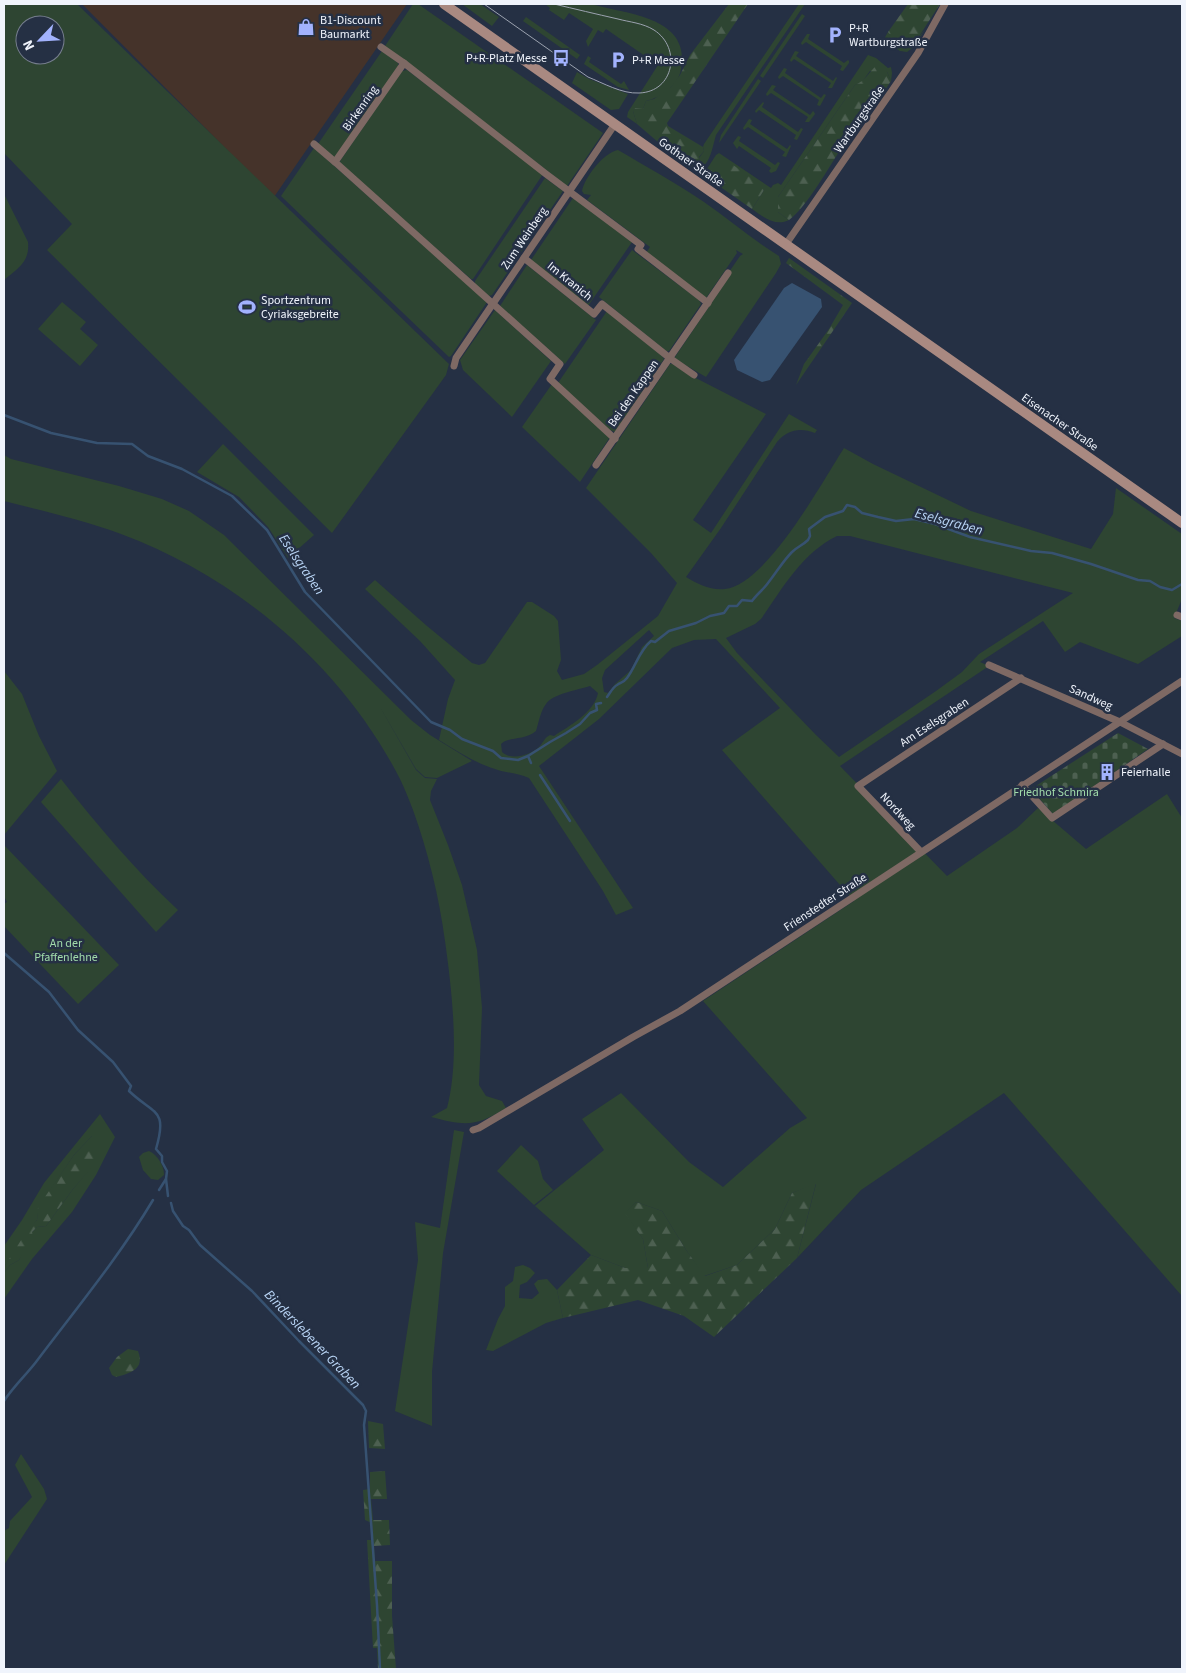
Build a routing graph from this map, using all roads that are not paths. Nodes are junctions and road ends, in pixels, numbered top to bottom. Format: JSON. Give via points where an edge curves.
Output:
{"nodes":[{"id":1,"x":444,"y":4,"type":"edge"},
{"id":2,"x":945,"y":4,"type":"edge"},
{"id":3,"x":382,"y":47,"type":"dead end"},
{"id":4,"x":404,"y":63,"type":"junction"},
{"id":5,"x":614,"y":124,"type":"junction"},
{"id":6,"x":314,"y":144,"type":"dead end"},
{"id":7,"x":335,"y":162,"type":"junction"},
{"id":8,"x":569,"y":191,"type":"junction"},
{"id":9,"x":786,"y":244,"type":"junction"},
{"id":10,"x":524,"y":258,"type":"junction"},
{"id":11,"x":728,"y":274,"type":"dead end"},
{"id":12,"x":708,"y":303,"type":"junction"},
{"id":13,"x":493,"y":304,"type":"junction"},
{"id":14,"x":923,"y":342,"type":"joint"},
{"id":15,"x":671,"y":359,"type":"junction"},
{"id":16,"x":454,"y":366,"type":"dead end"},
{"id":17,"x":694,"y":374,"type":"dead end"},
{"id":18,"x":615,"y":439,"type":"junction"},
{"id":19,"x":596,"y":465,"type":"dead end"},
{"id":20,"x":1182,"y":523,"type":"edge"},
{"id":21,"x":989,"y":665,"type":"dead end"},
{"id":22,"x":1021,"y":678,"type":"junction"},
{"id":23,"x":1182,"y":681,"type":"edge"},
{"id":24,"x":1120,"y":722,"type":"junction"},
{"id":25,"x":1163,"y":744,"type":"junction"},
{"id":26,"x":1182,"y":754,"type":"edge"},
{"id":27,"x":1022,"y":785,"type":"junction"},
{"id":28,"x":858,"y":786,"type":"joint"},
{"id":29,"x":921,"y":852,"type":"junction"},
{"id":30,"x":473,"y":1130,"type":"dead end"}],
"edges":[{"from":1,"to":5,"type":"main road","name":"Gothaer Straße"},
{"from":2,"to":9,"type":"street","name":"Wartburgstraße","via":[[918,53]]},
{"from":3,"to":4,"type":"street"},
{"from":4,"to":7,"type":"street","name":"Birkenring"},
{"from":4,"to":8,"type":"street"},
{"from":5,"to":8,"type":"street","name":"Zum Weinberg"},
{"from":5,"to":9,"type":"main road","name":"Gothaer Straße"},
{"from":6,"to":7,"type":"street"},
{"from":7,"to":13,"type":"street"},
{"from":8,"to":10,"type":"street","name":"Zum Weinberg"},
{"from":8,"to":12,"type":"street","via":[[641,245],[638,249]]},
{"from":9,"to":14,"type":"main road","name":"Gothaer Straße"},
{"from":10,"to":13,"type":"street","name":"Zum Weinberg"},
{"from":10,"to":15,"type":"street","name":"Im Kranich","via":[[594,314],[602,304]]},
{"from":11,"to":12,"type":"street","name":"Bei den Kappen"},
{"from":12,"to":15,"type":"street","name":"Bei den Kappen"},
{"from":13,"to":16,"type":"street","name":"Zum Weinberg","via":[[456,358]]},
{"from":13,"to":18,"type":"street","name":"Bei den Kappen","via":[[560,364],[550,378]]},
{"from":14,"to":20,"type":"main road","name":"Eisenacher Straße"},
{"from":15,"to":17,"type":"street"},
{"from":15,"to":18,"type":"street","name":"Bei den Kappen"},
{"from":18,"to":19,"type":"street","name":"Bei den Kappen"},
{"from":21,"to":22,"type":"street","name":"Sandweg"},
{"from":22,"to":24,"type":"street","name":"Sandweg"},
{"from":22,"to":28,"type":"street","name":"Am Eselsgraben"},
{"from":23,"to":24,"type":"street","name":"Frienstedter Straße"},
{"from":24,"to":25,"type":"street","name":"Sandweg"},
{"from":24,"to":27,"type":"street","name":"Frienstedter Straße"},
{"from":25,"to":26,"type":"street","name":"Sandweg"},
{"from":25,"to":27,"type":"street","via":[[1052,818]]},
{"from":27,"to":29,"type":"street","name":"Frienstedter Straße"},
{"from":28,"to":29,"type":"street","name":"Nordweg"},
{"from":29,"to":30,"type":"street","name":"Frienstedter Straße","via":[[680,1011]]}]}
